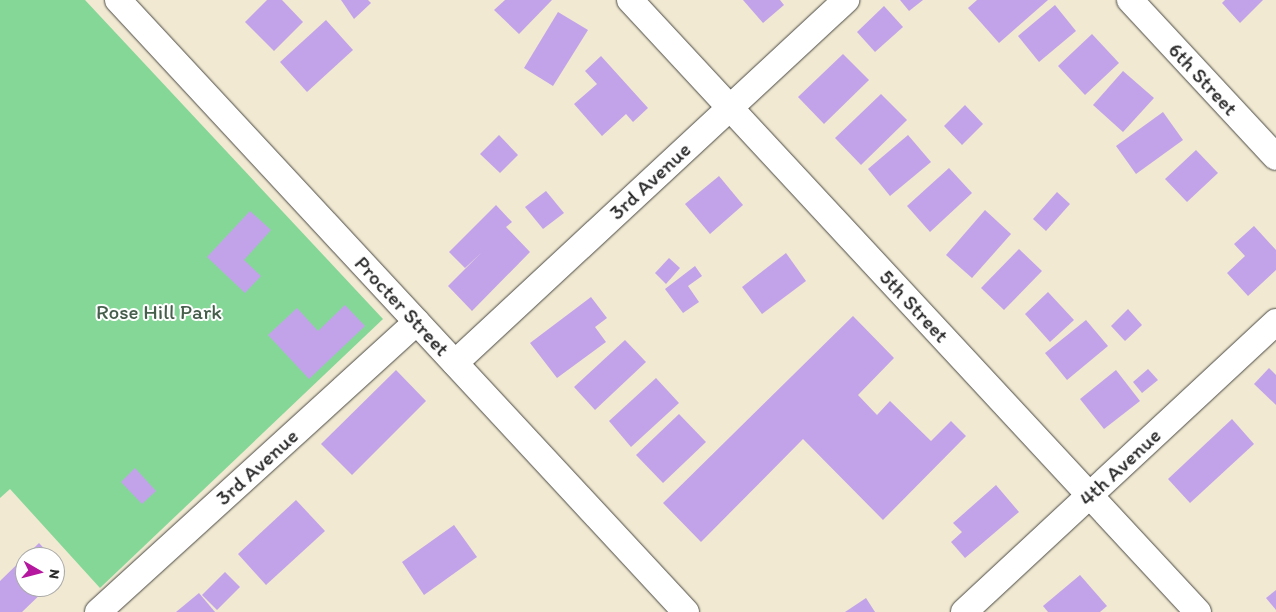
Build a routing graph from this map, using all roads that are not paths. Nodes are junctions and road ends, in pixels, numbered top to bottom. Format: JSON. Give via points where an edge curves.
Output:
{"nodes":[{"id":1,"x":118,"y":0,"type":"edge"},
{"id":2,"x":630,"y":0,"type":"edge"},
{"id":3,"x":846,"y":0,"type":"edge"},
{"id":4,"x":1130,"y":0,"type":"edge"},
{"id":5,"x":730,"y":107,"type":"junction"},
{"id":6,"x":1276,"y":157,"type":"edge"},
{"id":7,"x":417,"y":322,"type":"junction"},
{"id":8,"x":1276,"y":322,"type":"edge"},
{"id":9,"x":455,"y":363,"type":"junction"},
{"id":10,"x":1090,"y":495,"type":"junction"},
{"id":11,"x":98,"y":612,"type":"edge"},
{"id":12,"x":686,"y":612,"type":"edge"},
{"id":13,"x":964,"y":612,"type":"edge"},
{"id":14,"x":1198,"y":612,"type":"edge"}],
"edges":[{"from":1,"to":7,"type":"street","name":"Procter Street"},
{"from":2,"to":5,"type":"street","name":"5th Street"},
{"from":3,"to":5,"type":"street","name":"3rd Avenue"},
{"from":4,"to":6,"type":"street","name":"6th Street"},
{"from":5,"to":9,"type":"street","name":"3rd Avenue"},
{"from":5,"to":10,"type":"street","name":"5th Street"},
{"from":7,"to":9,"type":"street","name":"Procter Street"},
{"from":7,"to":11,"type":"street","name":"3rd Avenue"},
{"from":8,"to":10,"type":"street","name":"4th Avenue"},
{"from":9,"to":12,"type":"street","name":"Procter Street"},
{"from":10,"to":13,"type":"street","name":"4th Avenue"},
{"from":10,"to":14,"type":"street","name":"5th Street"}]}
